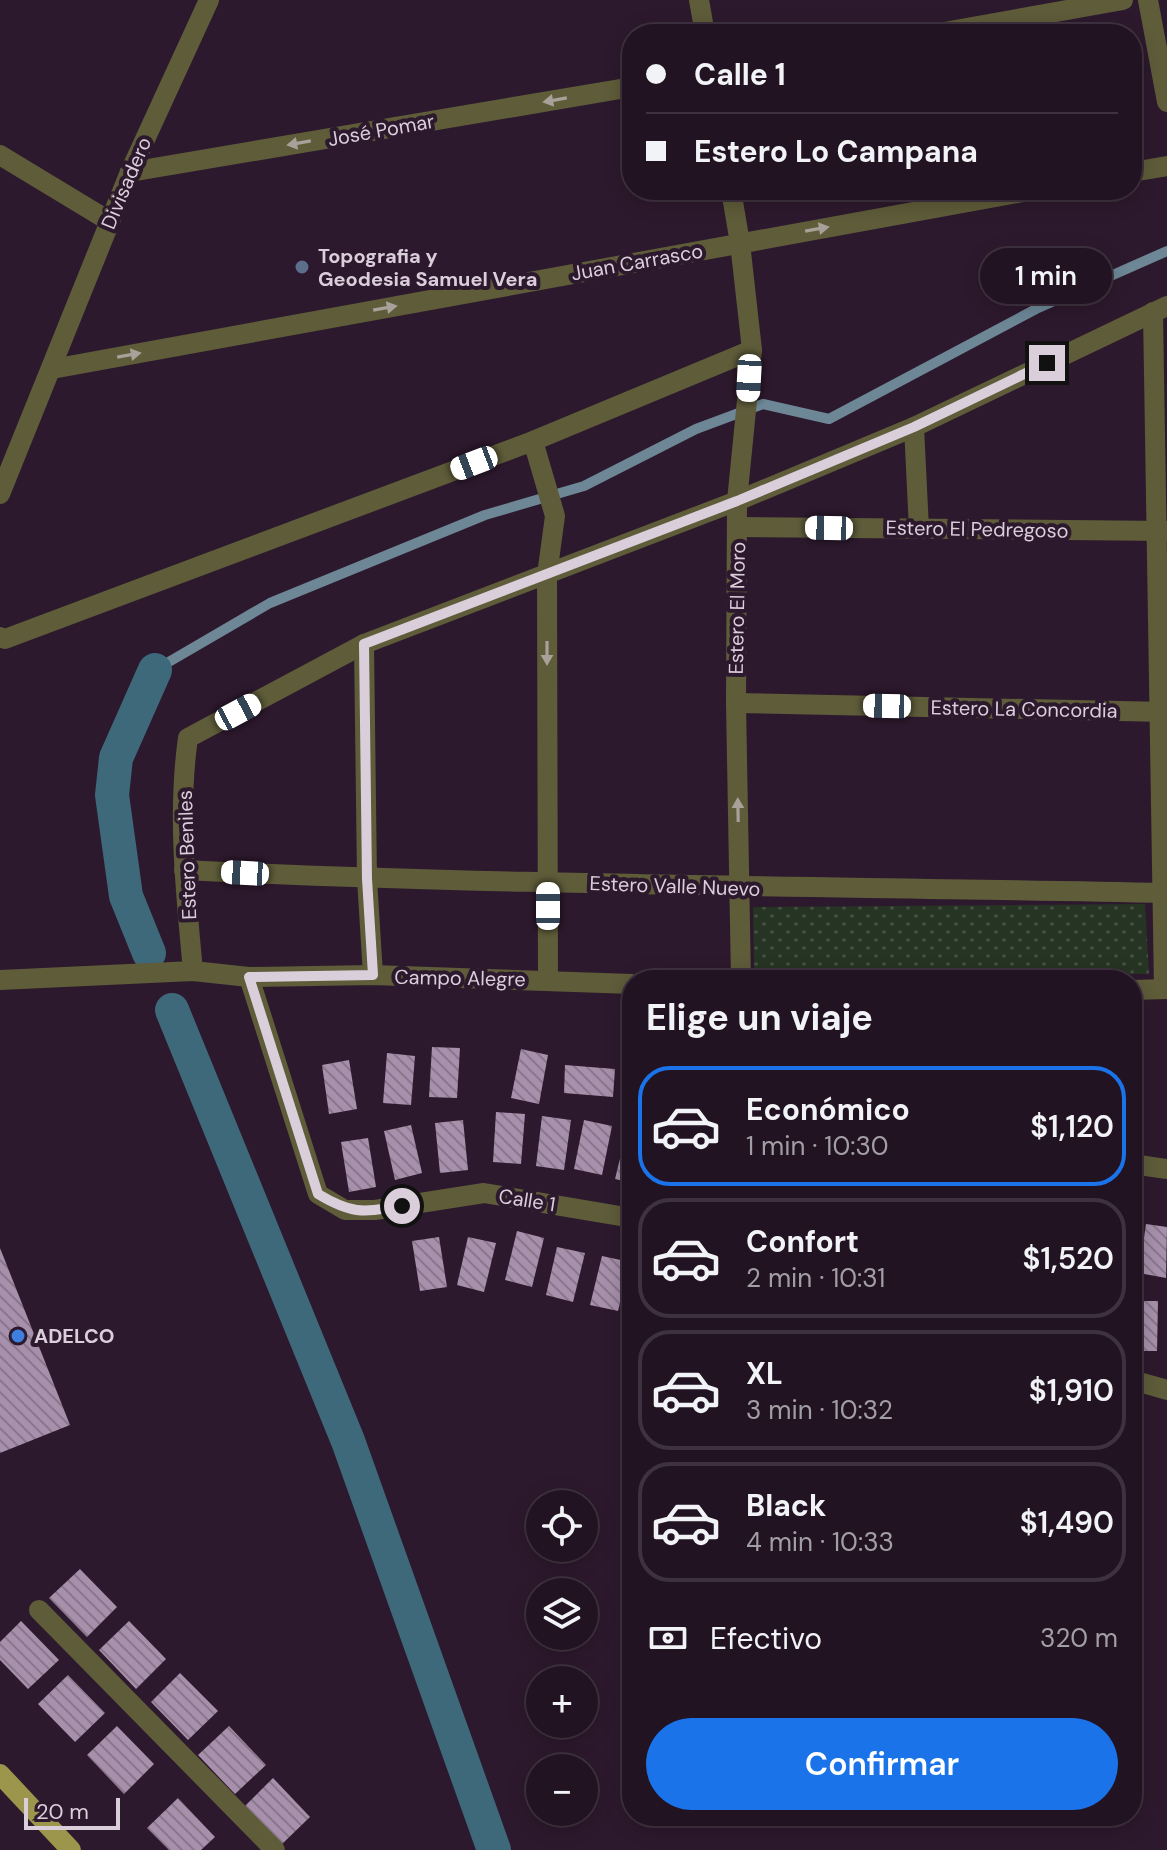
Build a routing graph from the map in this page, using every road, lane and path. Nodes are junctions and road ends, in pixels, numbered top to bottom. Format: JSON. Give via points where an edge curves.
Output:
{"nodes":[{"id":1,"x":209,"y":0,"type":"edge"},
{"id":2,"x":699,"y":0,"type":"edge"},
{"id":3,"x":1123,"y":0,"type":"edge"},
{"id":4,"x":1148,"y":0,"type":"edge"},
{"id":5,"x":703,"y":24,"type":"edge"},
{"id":6,"x":989,"y":24,"type":"edge"},
{"id":7,"x":622,"y":89,"type":"edge"},
{"id":8,"x":1167,"y":102,"type":"edge"},
{"id":9,"x":0,"y":155,"type":"edge"},
{"id":10,"x":1167,"y":166,"type":"edge"},
{"id":11,"x":1142,"y":170,"type":"edge"},
{"id":12,"x":130,"y":172,"type":"junction"},
{"id":13,"x":733,"y":200,"type":"edge"},
{"id":14,"x":979,"y":200,"type":"edge"},
{"id":15,"x":109,"y":221,"type":"junction"},
{"id":16,"x":740,"y":243,"type":"junction"},
{"id":17,"x":1160,"y":309,"type":"edge"},
{"id":18,"x":752,"y":350,"type":"junction"},
{"id":19,"x":52,"y":369,"type":"junction"},
{"id":20,"x":914,"y":427,"type":"junction"},
{"id":21,"x":533,"y":441,"type":"junction"},
{"id":22,"x":0,"y":494,"type":"edge"},
{"id":23,"x":737,"y":501,"type":"junction"},
{"id":24,"x":739,"y":527,"type":"junction"},
{"id":25,"x":919,"y":529,"type":"junction"},
{"id":26,"x":1162,"y":531,"type":"edge"},
{"id":27,"x":547,"y":575,"type":"junction"},
{"id":28,"x":0,"y":637,"type":"edge"},
{"id":29,"x":364,"y":644,"type":"junction"},
{"id":30,"x":736,"y":703,"type":"junction"},
{"id":31,"x":1163,"y":712,"type":"edge"},
{"id":32,"x":184,"y":870,"type":"junction"},
{"id":33,"x":367,"y":879,"type":"junction"},
{"id":34,"x":548,"y":882,"type":"junction"},
{"id":35,"x":739,"y":888,"type":"junction"},
{"id":36,"x":1165,"y":893,"type":"edge"},
{"id":37,"x":741,"y":970,"type":"edge"},
{"id":38,"x":193,"y":971,"type":"junction"},
{"id":39,"x":373,"y":975,"type":"junction"},
{"id":40,"x":249,"y":977,"type":"junction"},
{"id":41,"x":0,"y":980,"type":"edge"},
{"id":42,"x":548,"y":980,"type":"junction"},
{"id":43,"x":622,"y":984,"type":"edge"},
{"id":44,"x":1165,"y":989,"type":"edge"},
{"id":45,"x":1142,"y":990,"type":"edge"},
{"id":46,"x":1142,"y":1165,"type":"edge"},
{"id":47,"x":1167,"y":1169,"type":"edge"},
{"id":48,"x":622,"y":1216,"type":"edge"},
{"id":49,"x":1142,"y":1383,"type":"edge"},
{"id":50,"x":1167,"y":1390,"type":"edge"},
{"id":51,"x":39,"y":1610,"type":"dead end"},
{"id":52,"x":0,"y":1774,"type":"edge"},
{"id":53,"x":71,"y":1850,"type":"edge"},
{"id":54,"x":275,"y":1850,"type":"edge"}],
"edges":[{"from":1,"to":12,"type":"street","name":"Divisadero"},
{"from":2,"to":5,"type":"street"},
{"from":3,"to":6,"type":"street"},
{"from":4,"to":8,"type":"street"},
{"from":7,"to":12,"type":"street","name":"José Pomar","one_way":true},
{"from":9,"to":15,"type":"street"},
{"from":10,"to":11,"type":"street"},
{"from":12,"to":15,"type":"street","name":"Divisadero"},
{"from":13,"to":16,"type":"street","name":"Estero El Moro"},
{"from":16,"to":14,"type":"street","name":"Juan Carrasco","one_way":true},
{"from":15,"to":19,"type":"street","name":"Divisadero"},
{"from":16,"to":18,"type":"street","name":"Estero El Moro"},
{"from":19,"to":16,"type":"street","name":"Juan Carrasco","one_way":true},
{"from":17,"to":20,"type":"street"},
{"from":17,"to":26,"type":"street"},
{"from":18,"to":21,"type":"street"},
{"from":18,"to":23,"type":"street","name":"Estero El Moro"},
{"from":19,"to":22,"type":"street","name":"Divisadero"},
{"from":20,"to":23,"type":"street"},
{"from":20,"to":25,"type":"street"},
{"from":21,"to":27,"type":"street","via":[[555,516]]},
{"from":21,"to":28,"type":"street","via":[[20,634]]},
{"from":23,"to":24,"type":"street","name":"Estero El Moro"},
{"from":23,"to":27,"type":"street"},
{"from":24,"to":25,"type":"street","name":"Estero El Pedregoso"},
{"from":24,"to":30,"type":"street","name":"Estero El Moro"},
{"from":25,"to":26,"type":"street","name":"Estero El Pedregoso"},
{"from":26,"to":31,"type":"street"},
{"from":27,"to":29,"type":"street"},
{"from":27,"to":34,"type":"street","one_way":true},
{"from":29,"to":32,"type":"street","name":"Estero Beniles","via":[[188,738]]},
{"from":29,"to":33,"type":"street"},
{"from":30,"to":31,"type":"street","name":"Estero La Concordia"},
{"from":35,"to":30,"type":"street","name":"Estero El Moro","one_way":true},
{"from":31,"to":36,"type":"street"},
{"from":32,"to":33,"type":"street","name":"Estero Valle Nuevo"},
{"from":32,"to":38,"type":"street","name":"Estero Beniles"},
{"from":33,"to":34,"type":"street","name":"Estero Valle Nuevo"},
{"from":33,"to":39,"type":"street"},
{"from":34,"to":35,"type":"street","name":"Estero Valle Nuevo"},
{"from":34,"to":42,"type":"street"},
{"from":35,"to":36,"type":"street","name":"Estero Valle Nuevo"},
{"from":35,"to":37,"type":"street","name":"Estero El Moro"},
{"from":36,"to":44,"type":"street"},
{"from":38,"to":40,"type":"street","name":"Campo Alegre"},
{"from":38,"to":41,"type":"street","name":"Campo Alegre"},
{"from":39,"to":40,"type":"street","name":"Campo Alegre"},
{"from":39,"to":42,"type":"street","name":"Campo Alegre"},
{"from":40,"to":48,"type":"street","name":"Calle 1","via":[[318,1194],[345,1210],[484,1193]]},
{"from":42,"to":43,"type":"street","name":"Campo Alegre"},
{"from":44,"to":45,"type":"street"},
{"from":46,"to":47,"type":"street"},
{"from":49,"to":50,"type":"street"},
{"from":51,"to":54,"type":"street"},
{"from":52,"to":53,"type":"main road"}]}
